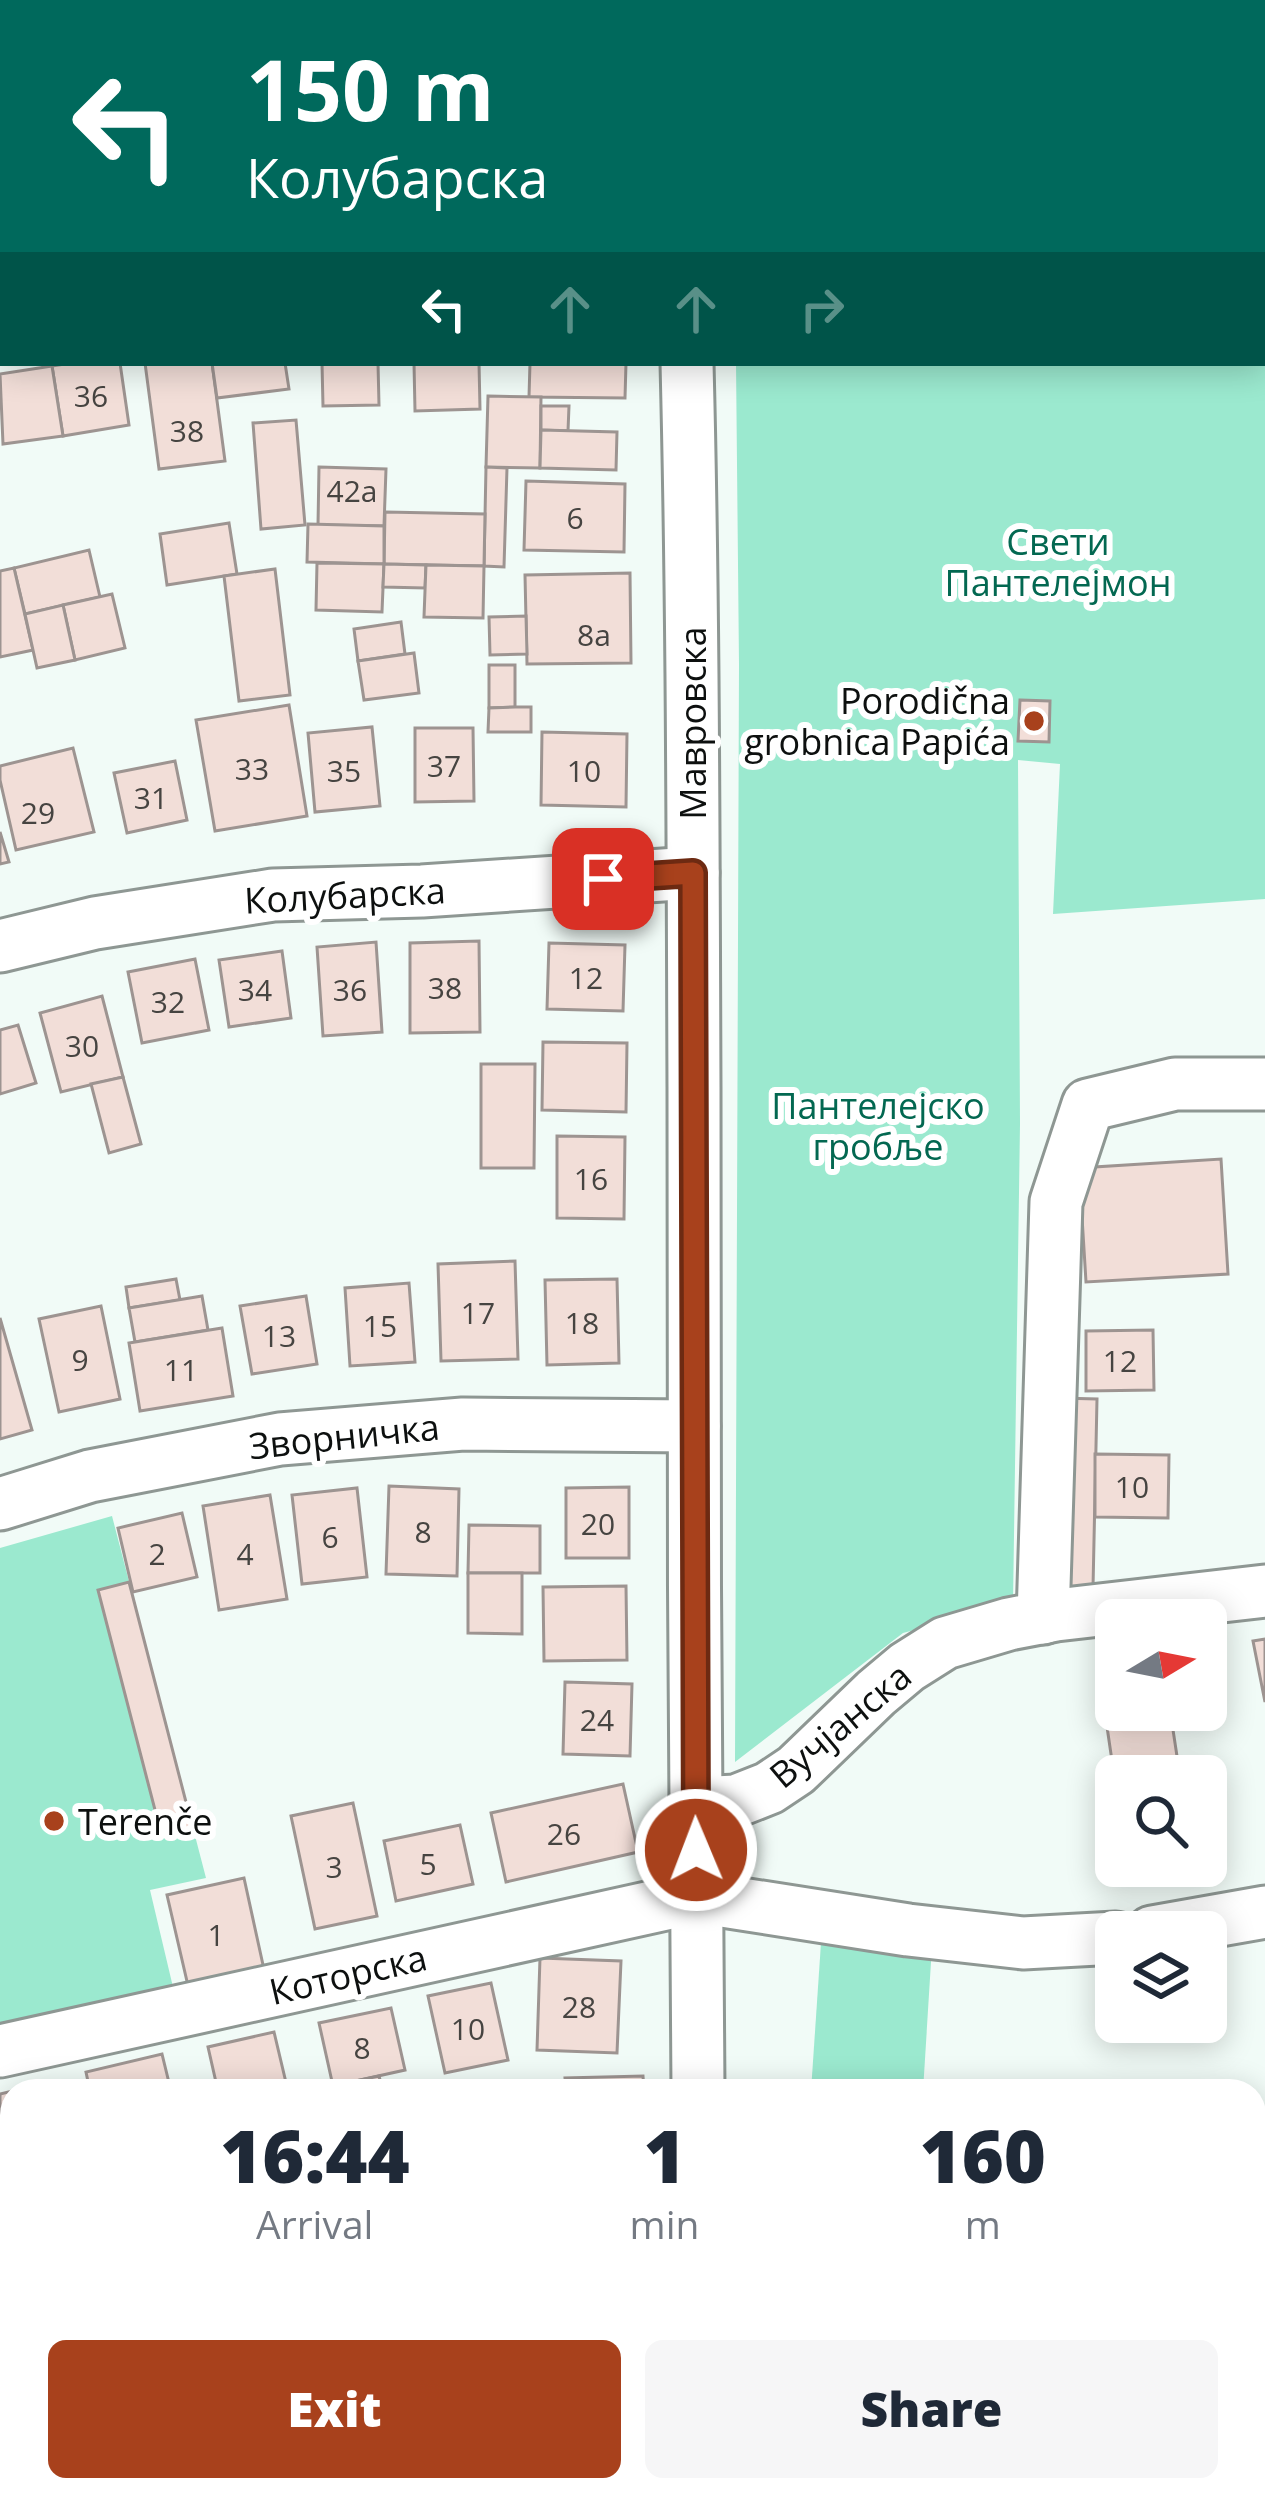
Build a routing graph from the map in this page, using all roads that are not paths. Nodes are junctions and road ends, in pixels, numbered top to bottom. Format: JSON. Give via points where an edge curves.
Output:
{"nodes":[{"id":1,"x":687,"y":366,"type":"edge"},
{"id":2,"x":693,"y":873,"type":"junction"},
{"id":3,"x":0,"y":946,"type":"edge"},
{"id":4,"x":1265,"y":1084,"type":"edge"},
{"id":5,"x":694,"y":1426,"type":"junction"},
{"id":6,"x":0,"y":1504,"type":"edge"},
{"id":7,"x":1265,"y":1591,"type":"edge"},
{"id":8,"x":1043,"y":1618,"type":"junction"},
{"id":9,"x":694,"y":1803,"type":"junction"},
{"id":10,"x":697,"y":1897,"type":"junction"},
{"id":11,"x":1265,"y":1912,"type":"edge"},
{"id":12,"x":1227,"y":1919,"type":"edge"},
{"id":13,"x":1095,"y":1939,"type":"edge"},
{"id":14,"x":0,"y":2051,"type":"edge"},
{"id":15,"x":698,"y":2079,"type":"edge"}],
"edges":[{"from":1,"to":2,"type":"street","name":"Мавровска"},
{"from":2,"to":3,"type":"street","name":"Колубарска","via":[[273,895]]},
{"from":2,"to":5,"type":"street","name":"Мавровска"},
{"from":4,"to":8,"type":"street","via":[[1174,1084],[1088,1106],[1056,1202]]},
{"from":5,"to":6,"type":"street","name":"Зворничка","via":[[463,1424],[280,1439],[90,1476]]},
{"from":5,"to":9,"type":"street","name":"Мавровска"},
{"from":7,"to":8,"type":"street","name":"Вучјанска"},
{"from":8,"to":9,"type":"street","name":"Вучјанска","via":[[945,1643],[770,1788],[736,1801]]},
{"from":9,"to":10,"type":"street","name":"Мавровска"},
{"from":10,"to":13,"type":"street","via":[[1023,1943]]},
{"from":10,"to":14,"type":"street","name":"Которска"},
{"from":10,"to":15,"type":"street","name":"Мавровска"},
{"from":11,"to":12,"type":"street"}]}
